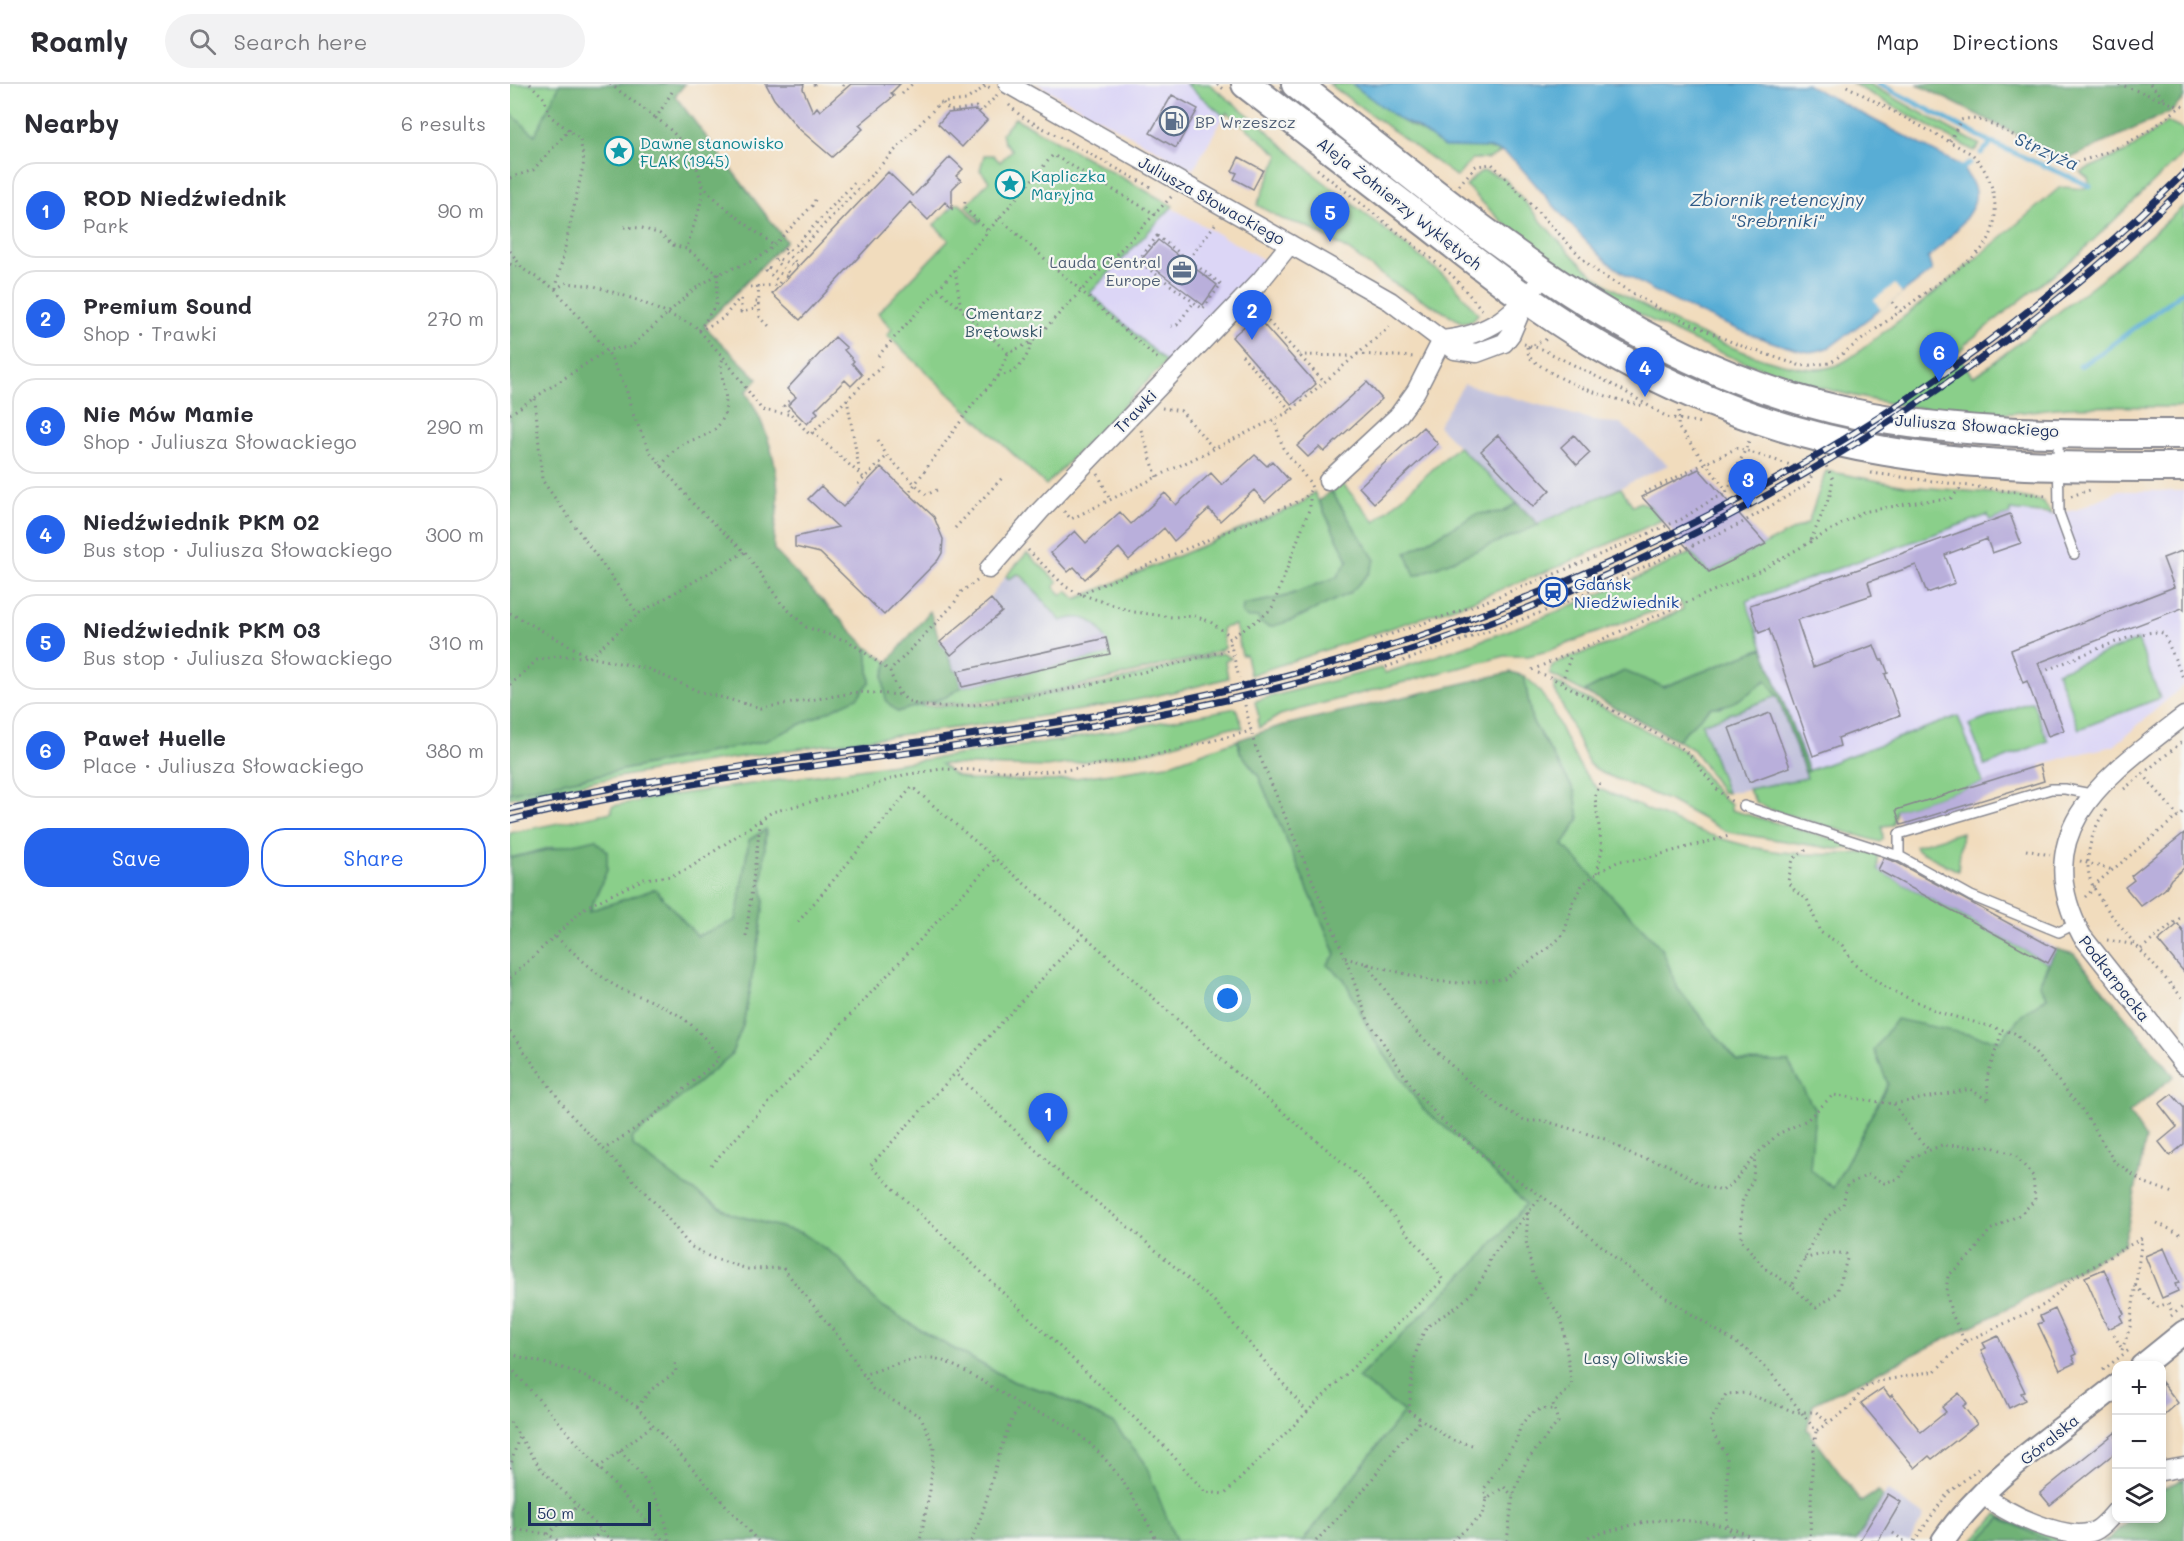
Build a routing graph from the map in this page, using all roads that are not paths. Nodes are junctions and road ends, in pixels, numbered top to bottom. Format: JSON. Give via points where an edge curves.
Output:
{"nodes":[{"id":1,"x":1246,"y":84,"type":"edge"},
{"id":2,"x":1296,"y":84,"type":"edge"},
{"id":3,"x":1003,"y":89,"type":"edge"},
{"id":4,"x":1290,"y":244,"type":"junction"},
{"id":5,"x":1544,"y":276,"type":"junction"},
{"id":6,"x":1526,"y":299,"type":"junction"},
{"id":7,"x":1442,"y":340,"type":"junction"},
{"id":8,"x":2058,"y":432,"type":"junction"},
{"id":9,"x":2184,"y":434,"type":"edge"},
{"id":10,"x":2059,"y":467,"type":"junction"},
{"id":11,"x":2184,"y":467,"type":"edge"},
{"id":12,"x":1328,"y":481,"type":"dead end"},
{"id":13,"x":2074,"y":554,"type":"dead end"},
{"id":14,"x":985,"y":574,"type":"road end"},
{"id":15,"x":2184,"y":716,"type":"edge"},
{"id":16,"x":2091,"y":794,"type":"junction"},
{"id":17,"x":1744,"y":806,"type":"road end"},
{"id":18,"x":1899,"y":856,"type":"junction"},
{"id":19,"x":2078,"y":930,"type":"junction"},
{"id":20,"x":2184,"y":1065,"type":"edge"},
{"id":21,"x":2179,"y":1323,"type":"edge"},
{"id":22,"x":2129,"y":1356,"type":"edge"},
{"id":23,"x":2112,"y":1389,"type":"edge"},
{"id":24,"x":2184,"y":1467,"type":"edge"},
{"id":25,"x":2166,"y":1470,"type":"edge"},
{"id":26,"x":1983,"y":1494,"type":"junction"},
{"id":27,"x":2112,"y":1515,"type":"edge"},
{"id":28,"x":1943,"y":1541,"type":"edge"}],
"edges":[{"from":1,"to":6,"type":"main road","name":"Aleja Żołnierzy Wyklętych"},
{"from":2,"to":5,"type":"main road","name":"Aleja Żołnierzy Wyklętych"},
{"from":3,"to":4,"type":"street","name":"Juliusza Słowackiego"},
{"from":4,"to":7,"type":"street","name":"Juliusza Słowackiego","via":[[1399,307]]},
{"from":4,"to":14,"type":"street","name":"Trawki"},
{"from":5,"to":6,"type":"street"},
{"from":5,"to":8,"type":"main road","name":"Juliusza Słowackiego","via":[[1652,342],[1766,390],[1884,418],[1941,426]]},
{"from":6,"to":7,"type":"street","via":[[1482,333]]},
{"from":6,"to":10,"type":"main road","name":"Juliusza Słowackiego","via":[[1587,340],[1654,376],[1708,401],[1790,429],[1883,451],[1961,462]]},
{"from":7,"to":12,"type":"street","via":[[1416,391],[1398,416]]},
{"from":8,"to":9,"type":"main road","name":"Juliusza Słowackiego"},
{"from":8,"to":10,"type":"lane"},
{"from":10,"to":11,"type":"main road","name":"Juliusza Słowackiego"},
{"from":10,"to":13,"type":"lane","via":[[2059,513]]},
{"from":15,"to":16,"type":"street","name":"Podkarpacka"},
{"from":16,"to":18,"type":"lane","via":[[2051,789],[1899,834]]},
{"from":16,"to":19,"type":"street","name":"Podkarpacka","via":[[2067,837],[2063,858],[2062,882]]},
{"from":17,"to":18,"type":"lane"},
{"from":18,"to":19,"type":"lane","via":[[1971,896],[2025,920],[2059,932]]},
{"from":19,"to":20,"type":"street","name":"Podkarpacka"},
{"from":21,"to":22,"type":"street"},
{"from":23,"to":26,"type":"street","name":"Góralska"},
{"from":24,"to":25,"type":"street"},
{"from":26,"to":27,"type":"street","via":[[1996,1506],[2070,1536],[2093,1532]]},
{"from":26,"to":28,"type":"street","name":"Góralska"}]}
